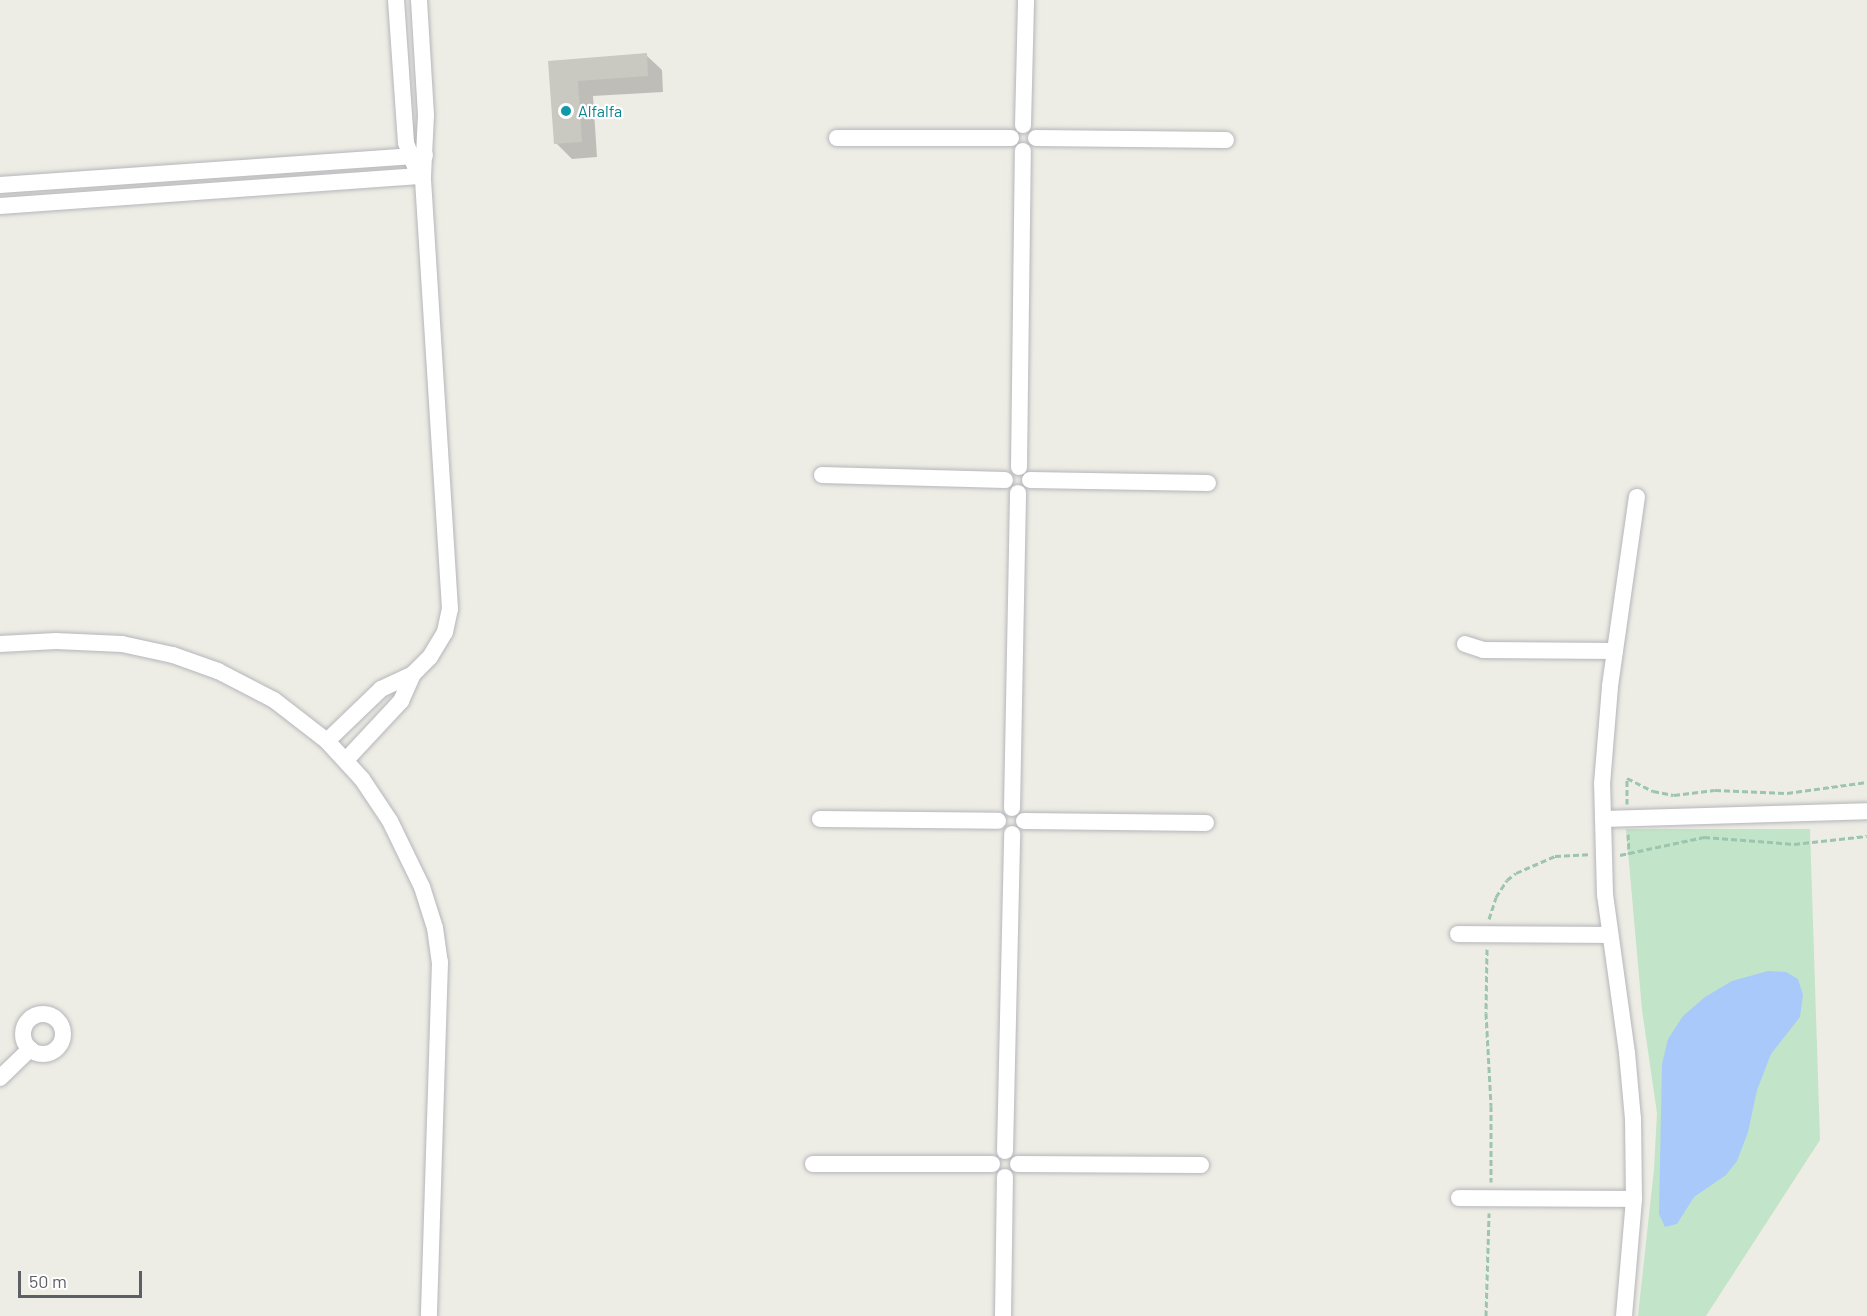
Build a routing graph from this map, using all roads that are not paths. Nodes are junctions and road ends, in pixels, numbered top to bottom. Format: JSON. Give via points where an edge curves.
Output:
{"nodes":[{"id":1,"x":396,"y":0,"type":"edge"},
{"id":2,"x":419,"y":0,"type":"edge"},
{"id":3,"x":1026,"y":0,"type":"edge"},
{"id":4,"x":1023,"y":125,"type":"junction"},
{"id":5,"x":837,"y":138,"type":"dead end"},
{"id":6,"x":1011,"y":138,"type":"junction"},
{"id":7,"x":1036,"y":138,"type":"junction"},
{"id":8,"x":1226,"y":140,"type":"dead end"},
{"id":9,"x":1023,"y":151,"type":"junction"},
{"id":10,"x":418,"y":156,"type":"junction"},
{"id":11,"x":423,"y":176,"type":"junction"},
{"id":12,"x":0,"y":185,"type":"edge"},
{"id":13,"x":0,"y":206,"type":"edge"},
{"id":14,"x":1025,"y":474,"type":"junction"},
{"id":15,"x":822,"y":475,"type":"dead end"},
{"id":16,"x":1005,"y":480,"type":"junction"},
{"id":17,"x":1208,"y":483,"type":"dead end"},
{"id":18,"x":1018,"y":493,"type":"junction"},
{"id":19,"x":1637,"y":497,"type":"dead end"},
{"id":20,"x":0,"y":644,"type":"edge"},
{"id":21,"x":1465,"y":644,"type":"dead end"},
{"id":22,"x":1615,"y":651,"type":"junction"},
{"id":23,"x":413,"y":674,"type":"junction"},
{"id":24,"x":327,"y":741,"type":"junction"},
{"id":25,"x":346,"y":760,"type":"junction"},
{"id":26,"x":1012,"y":808,"type":"junction"},
{"id":27,"x":1867,"y":811,"type":"edge"},
{"id":28,"x":820,"y":819,"type":"dead end"},
{"id":29,"x":1602,"y":819,"type":"junction"},
{"id":30,"x":998,"y":821,"type":"junction"},
{"id":31,"x":1024,"y":821,"type":"junction"},
{"id":32,"x":1206,"y":823,"type":"dead end"},
{"id":33,"x":1012,"y":834,"type":"junction"},
{"id":34,"x":1458,"y":934,"type":"dead end"},
{"id":35,"x":1609,"y":935,"type":"junction"},
{"id":36,"x":30,"y":1049,"type":"dead end"},
{"id":37,"x":0,"y":1078,"type":"edge"},
{"id":38,"x":1005,"y":1151,"type":"junction"},
{"id":39,"x":813,"y":1164,"type":"dead end"},
{"id":40,"x":992,"y":1164,"type":"junction"},
{"id":41,"x":1018,"y":1164,"type":"junction"},
{"id":42,"x":1202,"y":1165,"type":"dead end"},
{"id":43,"x":1005,"y":1177,"type":"junction"},
{"id":44,"x":1459,"y":1198,"type":"dead end"},
{"id":45,"x":1634,"y":1199,"type":"junction"},
{"id":46,"x":429,"y":1316,"type":"edge"},
{"id":47,"x":1003,"y":1316,"type":"edge"},
{"id":48,"x":1624,"y":1316,"type":"edge"}],
"edges":[{"from":1,"to":10,"type":"street","via":[[406,143]]},
{"from":2,"to":10,"type":"street","via":[[426,115]]},
{"from":3,"to":4,"type":"street"},
{"from":4,"to":6,"type":"street","via":[[1013,130]]},
{"from":4,"to":7,"type":"street","via":[[1031,127]]},
{"from":5,"to":6,"type":"street"},
{"from":6,"to":9,"type":"street","via":[[1016,148]]},
{"from":7,"to":8,"type":"street"},
{"from":7,"to":9,"type":"street","via":[[1034,146]]},
{"from":9,"to":14,"type":"street"},
{"from":10,"to":11,"type":"street"},
{"from":10,"to":12,"type":"street"},
{"from":11,"to":13,"type":"street"},
{"from":11,"to":23,"type":"street","via":[[450,609],[441,641]]},
{"from":14,"to":16,"type":"street","via":[[1011,469]]},
{"from":14,"to":17,"type":"street"},
{"from":14,"to":18,"type":"street","via":[[1025,490]]},
{"from":15,"to":16,"type":"street"},
{"from":16,"to":18,"type":"street","via":[[1010,491]]},
{"from":18,"to":26,"type":"street"},
{"from":19,"to":22,"type":"street"},
{"from":20,"to":24,"type":"street","via":[[122,644],[173,655],[256,690],[292,712]]},
{"from":21,"to":22,"type":"street","via":[[1483,650]]},
{"from":22,"to":29,"type":"street","via":[[1606,722]]},
{"from":23,"to":24,"type":"street","via":[[381,689]]},
{"from":23,"to":25,"type":"street","via":[[401,701]]},
{"from":24,"to":25,"type":"street"},
{"from":25,"to":46,"type":"street","via":[[403,844],[422,887],[438,943],[441,991]]},
{"from":26,"to":30,"type":"street","via":[[1004,810]]},
{"from":26,"to":31,"type":"street","via":[[1022,814]]},
{"from":27,"to":29,"type":"street"},
{"from":28,"to":30,"type":"street"},
{"from":29,"to":35,"type":"street"},
{"from":30,"to":33,"type":"street","via":[[1004,832]]},
{"from":31,"to":32,"type":"street"},
{"from":31,"to":33,"type":"street","via":[[1019,831]]},
{"from":33,"to":38,"type":"street"},
{"from":34,"to":35,"type":"street"},
{"from":35,"to":45,"type":"street","via":[[1631,1086]]},
{"from":36,"to":37,"type":"street"},
{"from":38,"to":40,"type":"street"},
{"from":38,"to":41,"type":"street"},
{"from":39,"to":40,"type":"street"},
{"from":40,"to":43,"type":"street","via":[[997,1174]]},
{"from":41,"to":42,"type":"street"},
{"from":41,"to":43,"type":"street","via":[[1015,1172]]},
{"from":43,"to":47,"type":"street"},
{"from":44,"to":45,"type":"street"},
{"from":45,"to":48,"type":"street"}]}
